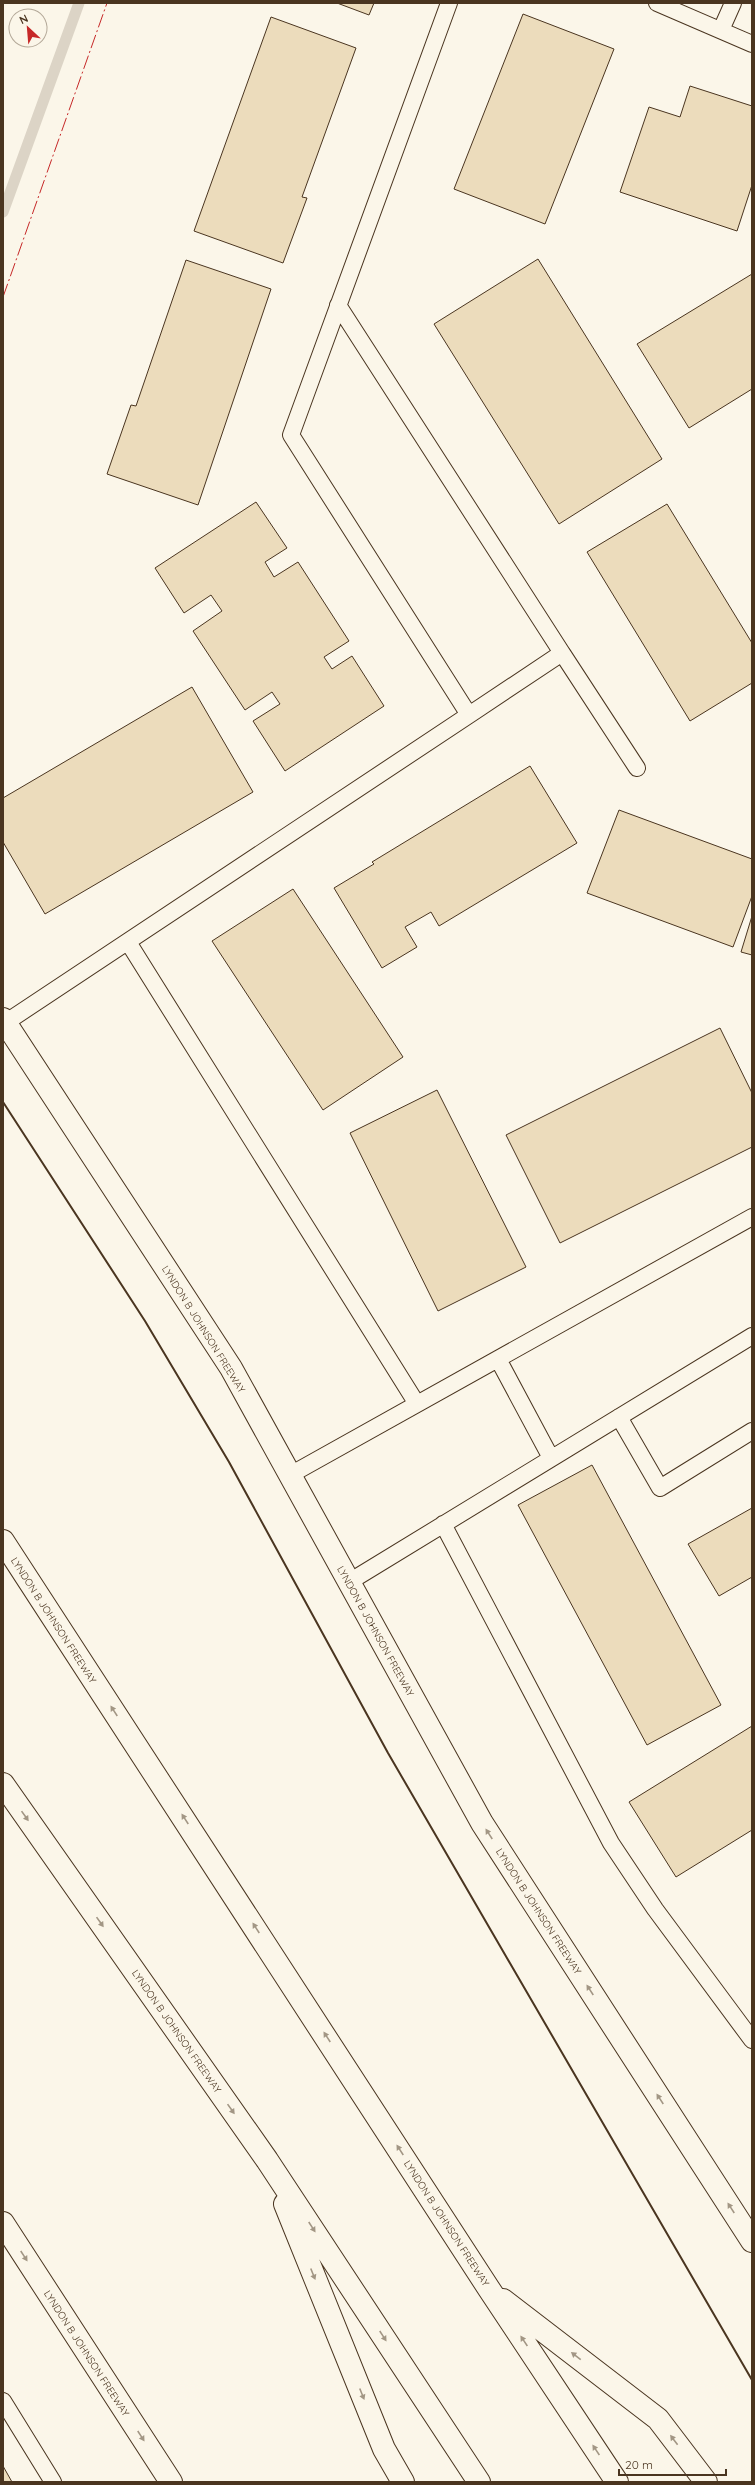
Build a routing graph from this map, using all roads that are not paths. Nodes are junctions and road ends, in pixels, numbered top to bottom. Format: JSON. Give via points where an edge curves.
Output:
{"nodes":[{"id":1,"x":449,"y":3,"type":"edge"},
{"id":2,"x":657,"y":3,"type":"edge"},
{"id":3,"x":733,"y":3,"type":"edge"},
{"id":4,"x":721,"y":30,"type":"junction"},
{"id":5,"x":752,"y":44,"type":"edge"},
{"id":6,"x":338,"y":305,"type":"junction"},
{"id":7,"x":562,"y":653,"type":"junction"},
{"id":8,"x":469,"y":715,"type":"junction"},
{"id":9,"x":637,"y":768,"type":"dead end"},
{"id":10,"x":128,"y":942,"type":"junction"},
{"id":11,"x":4,"y":1021,"type":"edge"},
{"id":12,"x":752,"y":1216,"type":"edge"},
{"id":13,"x":752,"y":1336,"type":"edge"},
{"id":14,"x":498,"y":1359,"type":"junction"},
{"id":15,"x":417,"y":1404,"type":"junction"},
{"id":16,"x":619,"y":1417,"type":"junction"},
{"id":17,"x":752,"y":1431,"type":"edge"},
{"id":18,"x":551,"y":1458,"type":"junction"},
{"id":19,"x":290,"y":1475,"type":"junction"},
{"id":20,"x":443,"y":1524,"type":"junction"},
{"id":21,"x":3,"y":1541,"type":"edge"},
{"id":22,"x":349,"y":1582,"type":"junction"},
{"id":23,"x":3,"y":1784,"type":"edge"},
{"id":24,"x":752,"y":2040,"type":"edge"},
{"id":25,"x":267,"y":2160,"type":"junction"},
{"id":26,"x":3,"y":2224,"type":"edge"},
{"id":27,"x":752,"y":2241,"type":"edge"},
{"id":28,"x":489,"y":2289,"type":"junction"},
{"id":29,"x":3,"y":2401,"type":"edge"},
{"id":30,"x":53,"y":2482,"type":"edge"},
{"id":31,"x":171,"y":2482,"type":"edge"},
{"id":32,"x":403,"y":2482,"type":"edge"},
{"id":33,"x":479,"y":2482,"type":"edge"},
{"id":34,"x":618,"y":2482,"type":"edge"},
{"id":35,"x":706,"y":2482,"type":"edge"}],
"edges":[{"from":1,"to":6,"type":"lane"},
{"from":2,"to":4,"type":"lane"},
{"from":3,"to":4,"type":"lane"},
{"from":4,"to":5,"type":"lane"},
{"from":6,"to":7,"type":"lane"},
{"from":6,"to":8,"type":"lane","via":[[291,435]]},
{"from":7,"to":8,"type":"lane"},
{"from":7,"to":9,"type":"lane"},
{"from":8,"to":10,"type":"lane"},
{"from":10,"to":11,"type":"lane"},
{"from":10,"to":15,"type":"lane"},
{"from":11,"to":19,"type":"main road","name":"LYNDON B JOHNSON FREEWAY","via":[[231,1368]]},
{"from":12,"to":14,"type":"lane"},
{"from":13,"to":16,"type":"lane"},
{"from":14,"to":15,"type":"lane"},
{"from":14,"to":18,"type":"lane"},
{"from":15,"to":19,"type":"lane"},
{"from":16,"to":17,"type":"lane","via":[[660,1488]]},
{"from":16,"to":18,"type":"lane"},
{"from":18,"to":20,"type":"lane"},
{"from":19,"to":22,"type":"main road","name":"LYNDON B JOHNSON FREEWAY"},
{"from":20,"to":22,"type":"lane"},
{"from":20,"to":24,"type":"lane","via":[[611,1843],[655,1909]]},
{"from":28,"to":21,"type":"main road","name":"LYNDON B JOHNSON FREEWAY","one_way":true},
{"from":27,"to":22,"type":"main road","name":"LYNDON B JOHNSON FREEWAY","one_way":true,"via":[[482,1822]]},
{"from":23,"to":25,"type":"main road","name":"LYNDON B JOHNSON FREEWAY","one_way":true},
{"from":25,"to":32,"type":"main road","one_way":true,"via":[[384,2449]]},
{"from":25,"to":33,"type":"main road","name":"LYNDON B JOHNSON FREEWAY","one_way":true},
{"from":26,"to":31,"type":"main road","name":"LYNDON B JOHNSON FREEWAY","one_way":true},
{"from":34,"to":28,"type":"main road","name":"LYNDON B JOHNSON FREEWAY","one_way":true},
{"from":35,"to":28,"type":"main road","one_way":true,"via":[[658,2419]]},
{"from":29,"to":30,"type":"lane"}]}
